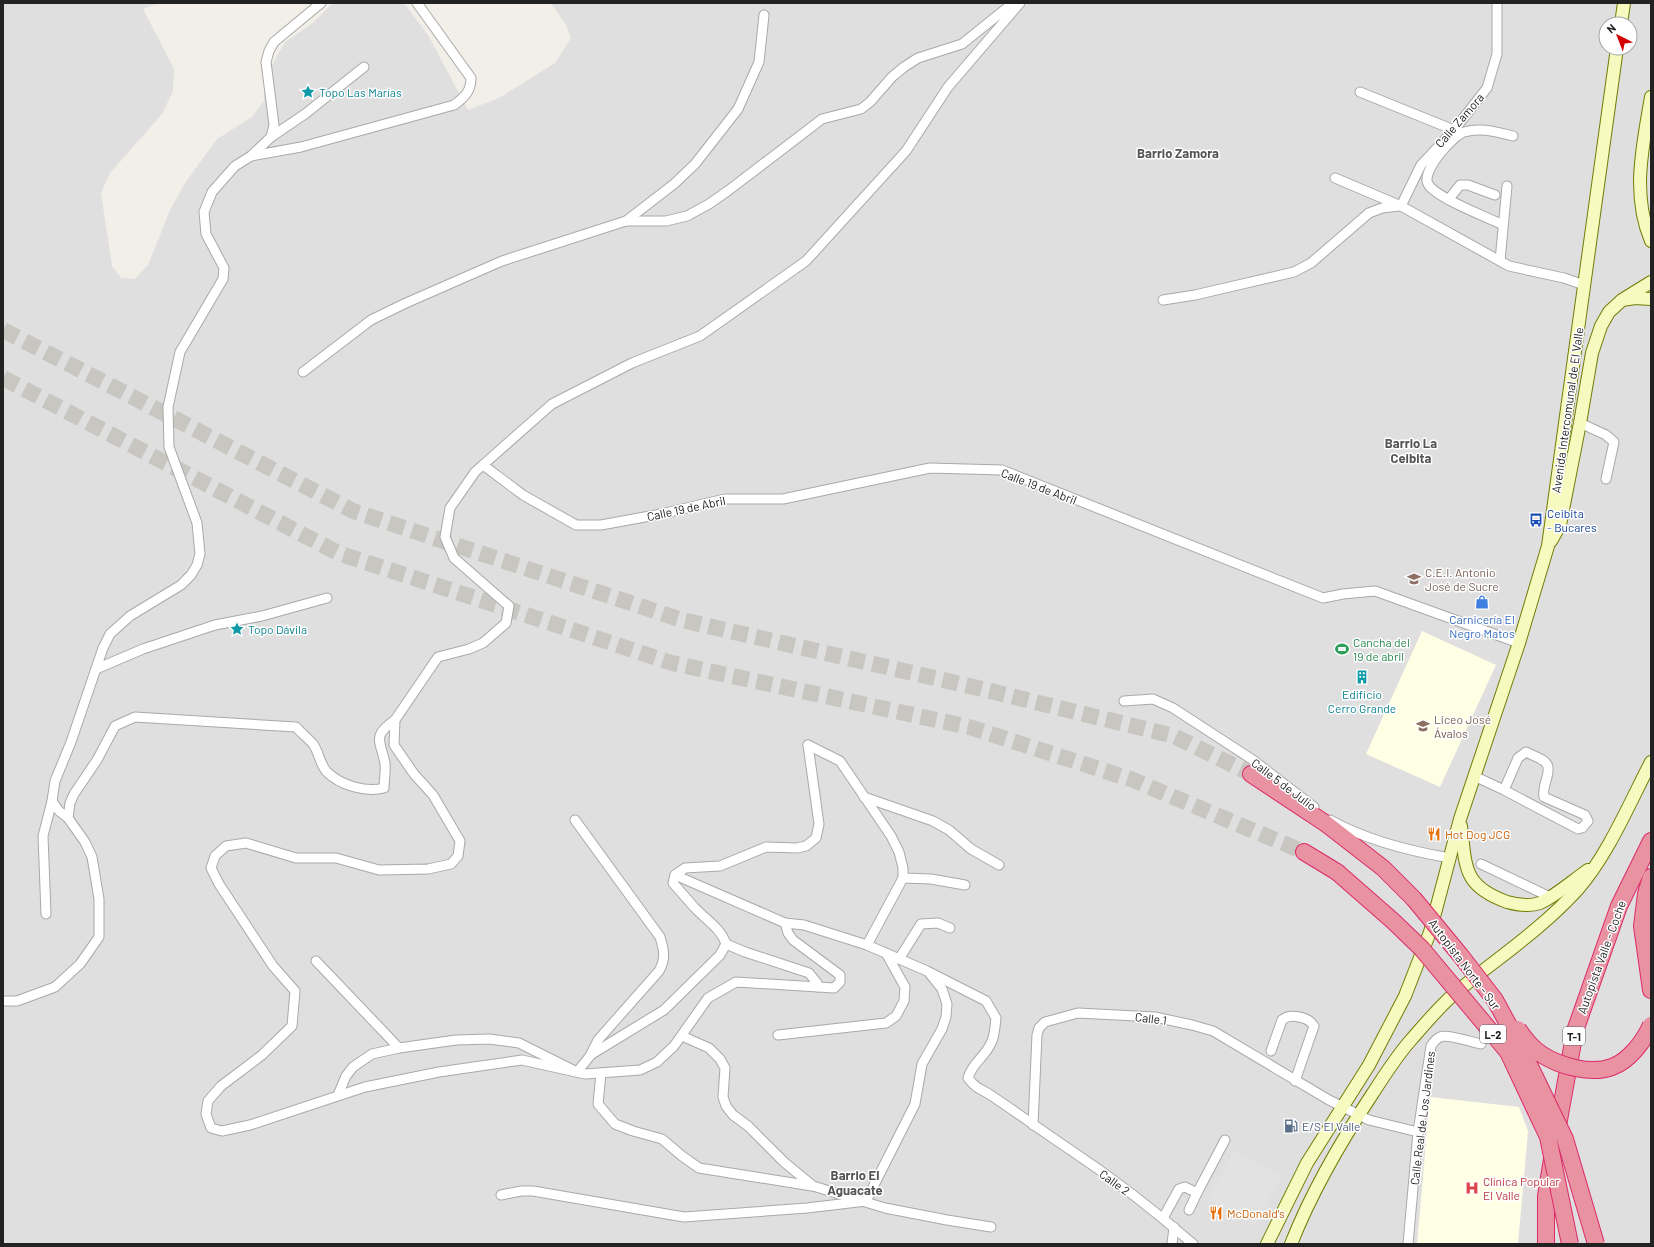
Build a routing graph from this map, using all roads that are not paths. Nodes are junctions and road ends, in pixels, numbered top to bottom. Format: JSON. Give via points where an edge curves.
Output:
{"nodes":[{"id":1,"x":321,"y":3,"type":"edge"},
{"id":2,"x":417,"y":3,"type":"edge"},
{"id":3,"x":1013,"y":3,"type":"edge"},
{"id":4,"x":1020,"y":3,"type":"edge"},
{"id":5,"x":1497,"y":3,"type":"edge"},
{"id":6,"x":1624,"y":3,"type":"edge"},
{"id":7,"x":764,"y":15,"type":"dead end"},
{"id":8,"x":1622,"y":16,"type":"edge"},
{"id":9,"x":1616,"y":56,"type":"edge"},
{"id":10,"x":364,"y":67,"type":"dead end"},
{"id":11,"x":1360,"y":92,"type":"dead end"},
{"id":12,"x":1651,"y":97,"type":"edge"},
{"id":13,"x":1454,"y":130,"type":"junction"},
{"id":14,"x":1513,"y":136,"type":"dead end"},
{"id":15,"x":271,"y":137,"type":"junction"},
{"id":16,"x":251,"y":156,"type":"junction"},
{"id":17,"x":1335,"y":178,"type":"dead end"},
{"id":18,"x":1507,"y":186,"type":"dead end"},
{"id":19,"x":1495,"y":195,"type":"dead end"},
{"id":20,"x":1449,"y":199,"type":"junction"},
{"id":21,"x":1400,"y":206,"type":"junction"},
{"id":22,"x":626,"y":221,"type":"junction"},
{"id":23,"x":1503,"y":225,"type":"junction"},
{"id":24,"x":1651,"y":241,"type":"edge"},
{"id":25,"x":1500,"y":261,"type":"junction"},
{"id":26,"x":1651,"y":282,"type":"edge"},
{"id":27,"x":1584,"y":285,"type":"junction"},
{"id":28,"x":1651,"y":299,"type":"edge"},
{"id":29,"x":1163,"y":300,"type":"dead end"},
{"id":30,"x":1622,"y":300,"type":"junction"},
{"id":31,"x":303,"y":372,"type":"dead end"},
{"id":32,"x":1580,"y":423,"type":"junction"},
{"id":33,"x":483,"y":465,"type":"junction"},
{"id":34,"x":1606,"y":479,"type":"dead end"},
{"id":35,"x":1548,"y":546,"type":"junction"},
{"id":36,"x":327,"y":598,"type":"dead end"},
{"id":37,"x":1519,"y":643,"type":"junction"},
{"id":38,"x":96,"y":669,"type":"junction"},
{"id":39,"x":1124,"y":701,"type":"dead end"},
{"id":40,"x":395,"y":720,"type":"junction"},
{"id":41,"x":1651,"y":762,"type":"edge"},
{"id":42,"x":1251,"y":774,"type":"tunnel mouth"},
{"id":43,"x":1474,"y":776,"type":"junction"},
{"id":44,"x":1504,"y":790,"type":"junction"},
{"id":45,"x":864,"y":797,"type":"junction"},
{"id":46,"x":52,"y":801,"type":"junction"},
{"id":47,"x":68,"y":818,"type":"junction"},
{"id":48,"x":1460,"y":819,"type":"junction"},
{"id":49,"x":575,"y":820,"type":"dead end"},
{"id":50,"x":1651,"y":841,"type":"edge"},
{"id":51,"x":1304,"y":852,"type":"tunnel mouth"},
{"id":52,"x":1450,"y":858,"type":"junction"},
{"id":53,"x":1596,"y":863,"type":"junction"},
{"id":54,"x":1481,"y":864,"type":"dead end"},
{"id":55,"x":999,"y":865,"type":"dead end"},
{"id":56,"x":675,"y":875,"type":"junction"},
{"id":57,"x":1651,"y":877,"type":"edge"},
{"id":58,"x":903,"y":878,"type":"junction"},
{"id":59,"x":965,"y":885,"type":"dead end"},
{"id":60,"x":1550,"y":898,"type":"junction"},
{"id":61,"x":46,"y":914,"type":"dead end"},
{"id":62,"x":785,"y":923,"type":"junction"},
{"id":63,"x":950,"y":928,"type":"dead end"},
{"id":64,"x":726,"y":944,"type":"junction"},
{"id":65,"x":867,"y":945,"type":"junction"},
{"id":66,"x":886,"y":953,"type":"junction"},
{"id":67,"x":899,"y":959,"type":"junction"},
{"id":68,"x":316,"y":960,"type":"dead end"},
{"id":69,"x":927,"y":971,"type":"junction"},
{"id":70,"x":818,"y":987,"type":"junction"},
{"id":71,"x":1651,"y":990,"type":"edge"},
{"id":72,"x":1495,"y":1000,"type":"junction"},
{"id":73,"x":3,"y":1001,"type":"edge"},
{"id":74,"x":1651,"y":1025,"type":"edge"},
{"id":75,"x":778,"y":1035,"type":"dead end"},
{"id":76,"x":682,"y":1036,"type":"junction"},
{"id":77,"x":1480,"y":1044,"type":"dead end"},
{"id":78,"x":399,"y":1048,"type":"junction"},
{"id":79,"x":1271,"y":1051,"type":"dead end"},
{"id":80,"x":590,"y":1056,"type":"junction"},
{"id":81,"x":577,"y":1072,"type":"junction"},
{"id":82,"x":601,"y":1073,"type":"junction"},
{"id":83,"x":1295,"y":1081,"type":"junction"},
{"id":84,"x":338,"y":1095,"type":"junction"},
{"id":85,"x":1342,"y":1106,"type":"junction"},
{"id":86,"x":1358,"y":1114,"type":"junction"},
{"id":87,"x":1033,"y":1125,"type":"junction"},
{"id":88,"x":1418,"y":1132,"type":"junction"},
{"id":89,"x":1225,"y":1140,"type":"dead end"},
{"id":90,"x":813,"y":1186,"type":"junction"},
{"id":91,"x":1197,"y":1193,"type":"junction"},
{"id":92,"x":501,"y":1195,"type":"dead end"},
{"id":93,"x":866,"y":1201,"type":"junction"},
{"id":94,"x":1189,"y":1210,"type":"dead end"},
{"id":95,"x":1163,"y":1218,"type":"junction"},
{"id":96,"x":991,"y":1227,"type":"dead end"},
{"id":97,"x":1174,"y":1227,"type":"junction"},
{"id":98,"x":1172,"y":1244,"type":"edge"},
{"id":99,"x":1193,"y":1244,"type":"edge"},
{"id":100,"x":1267,"y":1244,"type":"edge"},
{"id":101,"x":1291,"y":1244,"type":"edge"},
{"id":102,"x":1408,"y":1244,"type":"edge"},
{"id":103,"x":1546,"y":1244,"type":"edge"},
{"id":104,"x":1570,"y":1244,"type":"edge"},
{"id":105,"x":1596,"y":1244,"type":"edge"}],
"edges":[{"from":1,"to":15,"type":"street","via":[[274,42],[269,51],[266,62],[274,125]]},
{"from":2,"to":16,"type":"street","via":[[471,78],[471,87],[466,96],[454,105],[301,147]]},
{"from":3,"to":22,"type":"street","via":[[962,44],[918,58],[904,67],[862,109],[822,119],[709,204],[687,216],[666,221]]},
{"from":4,"to":33,"type":"street","via":[[948,87],[906,151],[806,261],[700,336],[632,363],[552,404]]},
{"from":5,"to":13,"type":"street","name":"Calle Zamora","via":[[1497,54],[1487,88]]},
{"from":6,"to":8,"type":"main road"},
{"from":7,"to":22,"type":"street","via":[[759,62],[738,109],[694,164],[674,184]]},
{"from":9,"to":27,"type":"main road","name":"Avenida Intercomunal de El Valle"},
{"from":10,"to":15,"type":"street","via":[[305,114]]},
{"from":11,"to":13,"type":"street"},
{"from":12,"to":24,"type":"main road","via":[[1642,148],[1639,186],[1644,223]]},
{"from":13,"to":21,"type":"street","name":"Calle Zamora","via":[[1421,164]]},
{"from":14,"to":20,"type":"street","via":[[1487,129],[1462,132],[1452,140],[1435,158],[1426,177],[1427,183],[1438,194]]},
{"from":15,"to":16,"type":"street"},
{"from":16,"to":38,"type":"street","via":[[235,166],[212,192],[204,212],[206,234],[224,268],[223,279],[180,352],[168,407],[169,447],[197,523],[200,554],[197,564],[181,585],[130,616],[110,634]]},
{"from":17,"to":21,"type":"street"},
{"from":18,"to":23,"type":"street"},
{"from":19,"to":20,"type":"street","via":[[1468,185],[1460,185]]},
{"from":20,"to":23,"type":"street"},
{"from":21,"to":25,"type":"street"},
{"from":21,"to":29,"type":"street","via":[[1382,208],[1369,213],[1311,263],[1294,272]]},
{"from":22,"to":31,"type":"street","via":[[502,261],[406,303],[371,320]]},
{"from":23,"to":25,"type":"street"},
{"from":25,"to":27,"type":"street","via":[[1509,266]]},
{"from":26,"to":30,"type":"main road"},
{"from":27,"to":35,"type":"main road","name":"Avenida Intercomunal de El Valle"},
{"from":28,"to":30,"type":"main road"},
{"from":30,"to":32,"type":"main road","via":[[1609,312],[1596,338]]},
{"from":32,"to":34,"type":"street","via":[[1606,434],[1614,442]]},
{"from":32,"to":35,"type":"main road","via":[[1560,525]]},
{"from":33,"to":37,"type":"street","name":"Calle 19 de Abril","via":[[523,495],[576,525],[595,525],[661,514],[725,499],[783,499],[930,468],[1002,470],[1322,598],[1375,591]]},
{"from":33,"to":40,"type":"street","via":[[475,472],[450,508],[445,537],[454,558],[509,606],[506,623],[483,643],[438,657]]},
{"from":35,"to":37,"type":"main road","name":"Avenida Intercomunal de El Valle"},
{"from":36,"to":38,"type":"street","via":[[262,616],[215,625],[143,649]]},
{"from":37,"to":43,"type":"main road","name":"Avenida Intercomunal de El Valle"},
{"from":38,"to":46,"type":"street","via":[[55,781]]},
{"from":39,"to":52,"type":"street","name":"Calle 5 de Julio","via":[[1153,699],[1173,708],[1253,760],[1331,820],[1360,834],[1430,855]]},
{"from":40,"to":47,"type":"street","via":[[384,728],[379,736],[385,765],[384,788],[377,790],[342,782],[326,771],[314,745],[296,727],[135,717],[115,726],[97,760],[74,794]]},
{"from":40,"to":84,"type":"street","via":[[394,745],[432,795],[460,841],[458,856],[451,864],[428,869],[379,870],[336,858],[296,858],[246,843],[226,846],[215,856],[211,868],[218,884],[273,966],[295,991],[292,1026],[262,1055],[221,1086],[208,1101],[206,1114],[211,1128],[222,1131],[250,1125]]},
{"from":41,"to":53,"type":"main road"},
{"from":42,"to":72,"type":"highway","name":"Autopista Norte - Sur","number":"L-2","bridge":true,"via":[[1324,823],[1383,868],[1414,899]]},
{"from":43,"to":44,"type":"street"},
{"from":43,"to":48,"type":"main road","name":"Avenida Intercomunal de El Valle"},
{"from":44,"to":44,"type":"street","via":[[1518,758],[1526,752],[1546,762],[1549,767],[1544,797],[1585,815],[1588,820],[1578,829]]},
{"from":45,"to":55,"type":"street","via":[[933,821],[952,832],[971,849]]},
{"from":45,"to":56,"type":"street","via":[[840,761],[808,745],[819,824],[816,838],[806,846],[766,847],[720,866],[685,868]]},
{"from":45,"to":58,"type":"street","via":[[899,852]]},
{"from":46,"to":47,"type":"street"},
{"from":46,"to":61,"type":"street","via":[[43,836]]},
{"from":47,"to":73,"type":"street","via":[[92,857],[99,900],[99,938],[80,964],[55,987],[17,1001]]},
{"from":48,"to":52,"type":"main road","name":"Avenida Intercomunal de El Valle"},
{"from":48,"to":60,"type":"main road","via":[[1466,867],[1471,879],[1479,888],[1491,896],[1525,906]]},
{"from":49,"to":80,"type":"street","via":[[660,937],[665,952],[659,971],[598,1040]]},
{"from":50,"to":103,"type":"highway","name":"Autopista Valle - Coche","number":"T-1","via":[[1619,906],[1575,1031],[1546,1196]]},
{"from":51,"to":104,"type":"highway","name":"Autopista Norte - Sur","number":"L-2","bridge":true,"via":[[1337,872],[1422,949],[1508,1052],[1548,1137]]},
{"from":52,"to":85,"type":"main road","name":"Avenida Intercomunal de El Valle","via":[[1430,932],[1405,996],[1369,1065]]},
{"from":53,"to":60,"type":"main road"},
{"from":53,"to":86,"type":"main road","via":[[1579,888],[1556,911],[1435,1013],[1409,1042]]},
{"from":54,"to":60,"type":"street"},
{"from":56,"to":62,"type":"street"},
{"from":56,"to":64,"type":"street","via":[[673,883],[694,908],[718,930]]},
{"from":57,"to":71,"type":"highway","via":[[1642,926]]},
{"from":58,"to":59,"type":"street","via":[[931,879]]},
{"from":58,"to":65,"type":"street"},
{"from":62,"to":65,"type":"street","via":[[804,925]]},
{"from":62,"to":70,"type":"street","via":[[793,940],[840,975],[840,982],[834,988]]},
{"from":63,"to":67,"type":"street","via":[[938,923],[921,924]]},
{"from":64,"to":70,"type":"street","via":[[809,973]]},
{"from":64,"to":80,"type":"street","via":[[720,955],[664,1010]]},
{"from":65,"to":66,"type":"street"},
{"from":66,"to":67,"type":"street"},
{"from":66,"to":75,"type":"street","via":[[905,987],[904,1001],[896,1016],[886,1023]]},
{"from":67,"to":69,"type":"street"},
{"from":68,"to":78,"type":"street"},
{"from":69,"to":87,"type":"street","name":"Calle 2","via":[[986,1001],[996,1018],[991,1043],[970,1069],[968,1078],[975,1087],[990,1094]]},
{"from":69,"to":93,"type":"street","via":[[942,989],[947,1004],[946,1017],[922,1064],[915,1104]]},
{"from":70,"to":76,"type":"street","via":[[736,982],[708,998]]},
{"from":72,"to":74,"type":"highway","bridge":true,"via":[[1522,1036],[1540,1054],[1591,1071],[1612,1067],[1631,1054],[1646,1036]]},
{"from":72,"to":105,"type":"highway","name":"Autopista Norte - Sur","number":"L-2","bridge":true,"via":[[1565,1139]]},
{"from":76,"to":82,"type":"street","via":[[658,1062],[640,1070]]},
{"from":76,"to":90,"type":"street","via":[[709,1048],[720,1059],[725,1068],[723,1097],[733,1115]]},
{"from":77,"to":88,"type":"street","name":"Calle Real de Los Jardines","via":[[1449,1037],[1435,1040],[1431,1046]]},
{"from":78,"to":81,"type":"street","via":[[456,1040],[489,1039],[519,1043]]},
{"from":78,"to":84,"type":"street","via":[[372,1054],[353,1067]]},
{"from":79,"to":83,"type":"street","via":[[1282,1020],[1286,1017],[1307,1019],[1312,1022],[1314,1026]]},
{"from":80,"to":81,"type":"street"},
{"from":81,"to":82,"type":"street"},
{"from":81,"to":84,"type":"street","via":[[522,1060],[439,1072]]},
{"from":82,"to":90,"type":"street","via":[[598,1104],[615,1124],[662,1138],[699,1168]]},
{"from":83,"to":85,"type":"street","name":"Calle 1"},
{"from":83,"to":87,"type":"street","name":"Calle 1","via":[[1213,1031],[1155,1017],[1078,1013],[1045,1022],[1039,1028]]},
{"from":85,"to":86,"type":"street","name":"Calle 1"},
{"from":85,"to":100,"type":"main road","name":"Avenida Intercomunal de El Valle","via":[[1307,1164]]},
{"from":86,"to":88,"type":"street","via":[[1369,1120]]},
{"from":86,"to":101,"type":"main road","via":[[1309,1202]]},
{"from":87,"to":95,"type":"street","name":"Calle 2"},
{"from":88,"to":102,"type":"street","name":"Calle Real de Los Jardines"},
{"from":89,"to":91,"type":"street"},
{"from":90,"to":93,"type":"street"},
{"from":91,"to":94,"type":"street"},
{"from":91,"to":95,"type":"street","via":[[1185,1188],[1179,1189]]},
{"from":92,"to":93,"type":"street","via":[[533,1191],[684,1217]]},
{"from":93,"to":96,"type":"street","via":[[885,1208]]},
{"from":95,"to":97,"type":"street","name":"Calle 2"},
{"from":97,"to":98,"type":"street"},
{"from":97,"to":99,"type":"street","name":"Calle 2"}]}
